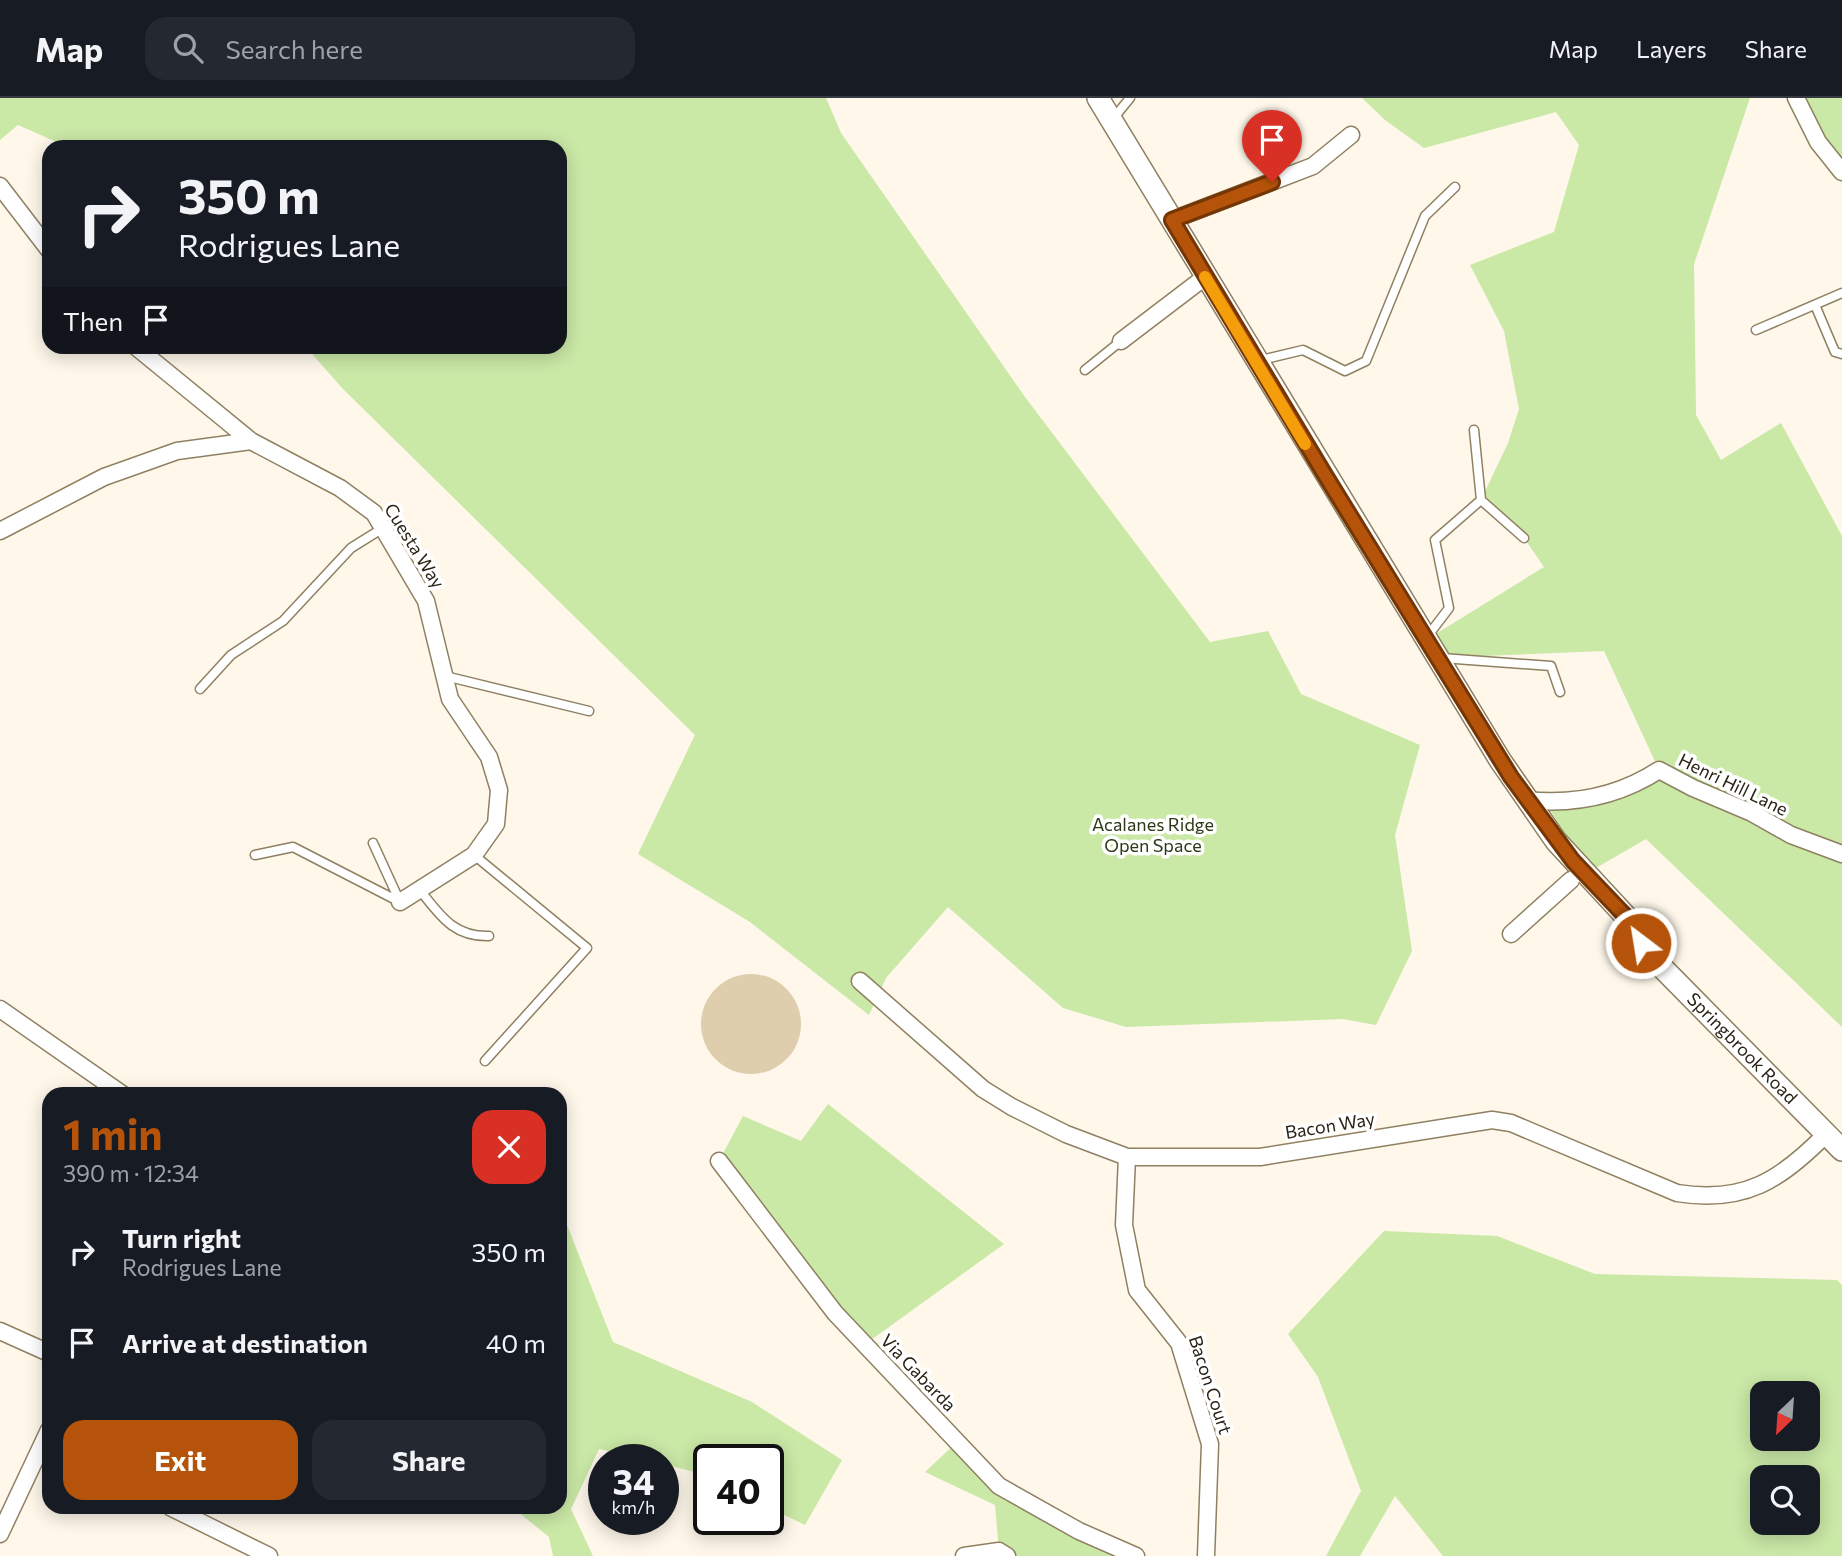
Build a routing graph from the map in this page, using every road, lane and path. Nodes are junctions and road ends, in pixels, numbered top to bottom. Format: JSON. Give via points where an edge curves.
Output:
{"nodes":[{"id":1,"x":1098,"y":98,"type":"edge"},
{"id":2,"x":1130,"y":98,"type":"edge"},
{"id":3,"x":1796,"y":98,"type":"edge"},
{"id":4,"x":1111,"y":120,"type":"junction"},
{"id":5,"x":1351,"y":135,"type":"dead end"},
{"id":6,"x":1842,"y":172,"type":"edge"},
{"id":7,"x":0,"y":186,"type":"edge"},
{"id":8,"x":1455,"y":187,"type":"dead end"},
{"id":9,"x":1172,"y":220,"type":"junction"},
{"id":10,"x":42,"y":241,"type":"edge"},
{"id":11,"x":1205,"y":277,"type":"junction"},
{"id":12,"x":1842,"y":293,"type":"edge"},
{"id":13,"x":1815,"y":306,"type":"junction"},
{"id":14,"x":1756,"y":330,"type":"dead end"},
{"id":15,"x":1121,"y":341,"type":"joint"},
{"id":16,"x":145,"y":354,"type":"edge"},
{"id":17,"x":1842,"y":354,"type":"edge"},
{"id":18,"x":1256,"y":362,"type":"junction"},
{"id":19,"x":1086,"y":370,"type":"dead end"},
{"id":20,"x":1474,"y":430,"type":"dead end"},
{"id":21,"x":251,"y":441,"type":"junction"},
{"id":22,"x":1481,"y":500,"type":"junction"},
{"id":23,"x":383,"y":527,"type":"junction"},
{"id":24,"x":0,"y":531,"type":"edge"},
{"id":25,"x":1524,"y":538,"type":"dead end"},
{"id":26,"x":1426,"y":640,"type":"junction"},
{"id":27,"x":1437,"y":658,"type":"junction"},
{"id":28,"x":444,"y":676,"type":"junction"},
{"id":29,"x":200,"y":689,"type":"dead end"},
{"id":30,"x":1560,"y":692,"type":"dead end"},
{"id":31,"x":589,"y":711,"type":"dead end"},
{"id":32,"x":1526,"y":800,"type":"junction"},
{"id":33,"x":1542,"y":824,"type":"junction"},
{"id":34,"x":373,"y":843,"type":"dead end"},
{"id":35,"x":1842,"y":854,"type":"edge"},
{"id":36,"x":255,"y":855,"type":"dead end"},
{"id":37,"x":474,"y":855,"type":"junction"},
{"id":38,"x":1571,"y":880,"type":"junction"},
{"id":39,"x":419,"y":889,"type":"junction"},
{"id":40,"x":400,"y":902,"type":"junction"},
{"id":41,"x":1511,"y":934,"type":"dead end"},
{"id":42,"x":489,"y":936,"type":"dead end"},
{"id":43,"x":1641,"y":943,"type":"junction"},
{"id":44,"x":860,"y":981,"type":"dead end"},
{"id":45,"x":0,"y":1009,"type":"edge"},
{"id":46,"x":485,"y":1061,"type":"dead end"},
{"id":47,"x":112,"y":1087,"type":"edge"},
{"id":48,"x":1826,"y":1134,"type":"junction"},
{"id":49,"x":1842,"y":1150,"type":"edge"},
{"id":50,"x":1127,"y":1157,"type":"junction"},
{"id":51,"x":719,"y":1161,"type":"dead end"},
{"id":52,"x":0,"y":1331,"type":"edge"},
{"id":53,"x":42,"y":1350,"type":"edge"},
{"id":54,"x":42,"y":1458,"type":"edge"},
{"id":55,"x":5,"y":1508,"type":"edge"},
{"id":56,"x":184,"y":1514,"type":"edge"},
{"id":57,"x":0,"y":1534,"type":"edge"},
{"id":58,"x":269,"y":1556,"type":"edge"},
{"id":59,"x":964,"y":1556,"type":"edge"},
{"id":60,"x":1007,"y":1556,"type":"edge"},
{"id":61,"x":1136,"y":1556,"type":"edge"},
{"id":62,"x":1206,"y":1556,"type":"edge"}],
"edges":[{"from":1,"to":4,"type":"street","name":"Springbrook Road"},
{"from":2,"to":4,"type":"lane"},
{"from":3,"to":6,"type":"street","via":[[1818,142]]},
{"from":4,"to":9,"type":"street","name":"Springbrook Road"},
{"from":5,"to":9,"type":"street","via":[[1313,166]]},
{"from":7,"to":10,"type":"street"},
{"from":8,"to":18,"type":"lane","via":[[1425,216],[1366,361],[1345,371],[1303,350]]},
{"from":9,"to":11,"type":"street","name":"Springbrook Road"},
{"from":11,"to":15,"type":"street"},
{"from":11,"to":18,"type":"street","name":"Springbrook Road"},
{"from":12,"to":13,"type":"lane"},
{"from":13,"to":14,"type":"lane"},
{"from":13,"to":17,"type":"lane","via":[[1835,352]]},
{"from":15,"to":19,"type":"lane"},
{"from":16,"to":21,"type":"street","name":"Cuesta Way"},
{"from":18,"to":26,"type":"street","name":"Springbrook Road"},
{"from":20,"to":22,"type":"lane"},
{"from":21,"to":23,"type":"street","name":"Cuesta Way","via":[[340,488],[374,513]]},
{"from":21,"to":24,"type":"street","via":[[177,451],[116,473]]},
{"from":22,"to":25,"type":"lane"},
{"from":22,"to":26,"type":"lane","via":[[1435,540],[1449,608]]},
{"from":23,"to":28,"type":"street","name":"Cuesta Way","via":[[426,601]]},
{"from":23,"to":29,"type":"lane","via":[[351,548],[283,621],[231,655]]},
{"from":26,"to":27,"type":"street","name":"Springbrook Road"},
{"from":27,"to":30,"type":"lane","via":[[1551,666]]},
{"from":27,"to":32,"type":"street","name":"Springbrook Road"},
{"from":28,"to":31,"type":"lane"},
{"from":28,"to":37,"type":"street","name":"Cuesta Way","via":[[450,699],[489,757],[499,790],[496,824]]},
{"from":32,"to":33,"type":"street","name":"Springbrook Road"},
{"from":32,"to":35,"type":"street","name":"Henri Hill Lane","via":[[1560,803],[1602,794],[1636,785],[1659,770],[1791,835]]},
{"from":33,"to":38,"type":"street","name":"Springbrook Road"},
{"from":33,"to":43,"type":"street","name":"Springbrook Road","via":[[1632,923]]},
{"from":34,"to":40,"type":"lane"},
{"from":36,"to":40,"type":"lane","via":[[293,847]]},
{"from":37,"to":39,"type":"street","name":"Cuesta Way"},
{"from":37,"to":46,"type":"lane","via":[[587,948]]},
{"from":38,"to":41,"type":"street"},
{"from":38,"to":43,"type":"street","name":"Springbrook Road"},
{"from":39,"to":40,"type":"street","name":"Cuesta Way"},
{"from":39,"to":42,"type":"lane","via":[[447,922],[470,937]]},
{"from":43,"to":48,"type":"street","name":"Springbrook Road"},
{"from":44,"to":50,"type":"street","name":"Bacon Way","via":[[983,1089],[1066,1134]]},
{"from":45,"to":47,"type":"street"},
{"from":48,"to":49,"type":"street","name":"Springbrook Road"},
{"from":48,"to":50,"type":"street","name":"Bacon Way","via":[[1795,1166],[1758,1187],[1700,1197],[1677,1193],[1511,1123],[1492,1120],[1260,1157]]},
{"from":50,"to":62,"type":"street","name":"Bacon Court","via":[[1124,1225],[1137,1290],[1180,1343],[1210,1444]]},
{"from":51,"to":61,"type":"street","name":"Via Gabarda","via":[[835,1313],[999,1486],[1079,1531]]},
{"from":52,"to":53,"type":"street"},
{"from":54,"to":55,"type":"street"},
{"from":55,"to":57,"type":"street"},
{"from":56,"to":58,"type":"street"},
{"from":59,"to":60,"type":"street","via":[[999,1551]]}]}
